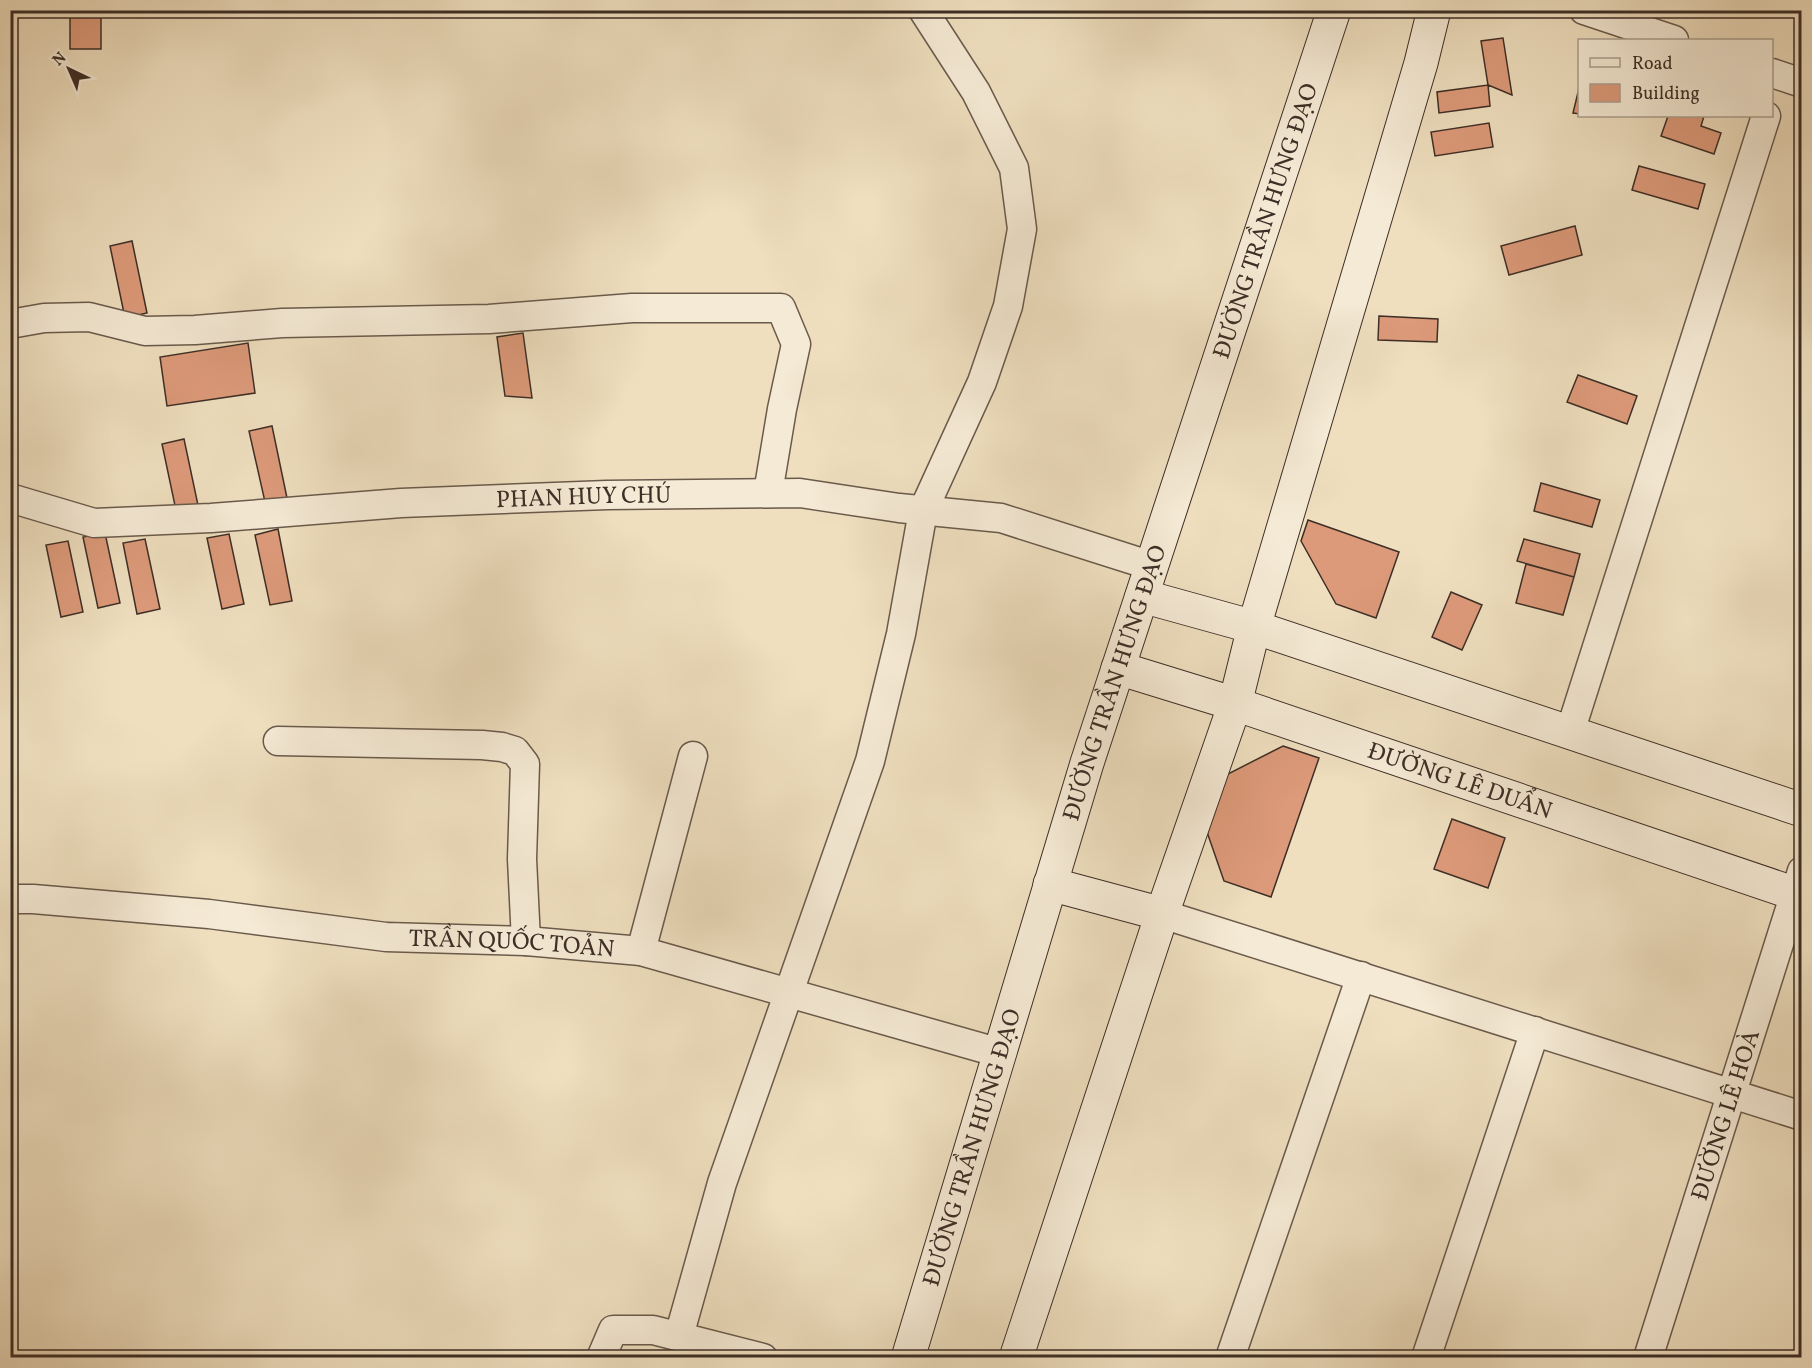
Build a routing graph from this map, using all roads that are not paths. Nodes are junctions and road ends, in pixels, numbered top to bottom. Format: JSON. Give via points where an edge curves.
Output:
{"nodes":[{"id":1,"x":923,"y":10,"type":"edge"},
{"id":2,"x":1334,"y":10,"type":"edge"},
{"id":3,"x":1434,"y":10,"type":"edge"},
{"id":4,"x":1584,"y":10,"type":"edge"},
{"id":5,"x":1671,"y":39,"type":"edge"},
{"id":6,"x":1766,"y":117,"type":"edge"},
{"id":7,"x":10,"y":324,"type":"edge"},
{"id":8,"x":768,"y":493,"type":"junction"},
{"id":9,"x":10,"y":498,"type":"edge"},
{"id":10,"x":923,"y":511,"type":"junction"},
{"id":11,"x":1147,"y":581,"type":"junction"},
{"id":12,"x":1254,"y":627,"type":"junction"},
{"id":13,"x":1118,"y":668,"type":"junction"},
{"id":14,"x":1235,"y":704,"type":"junction"},
{"id":15,"x":1570,"y":732,"type":"junction"},
{"id":16,"x":278,"y":741,"type":"dead end"},
{"id":17,"x":693,"y":756,"type":"dead end"},
{"id":18,"x":1802,"y":810,"type":"edge"},
{"id":19,"x":1050,"y":884,"type":"junction"},
{"id":20,"x":1799,"y":887,"type":"edge"},
{"id":21,"x":10,"y":899,"type":"edge"},
{"id":22,"x":1162,"y":914,"type":"junction"},
{"id":23,"x":526,"y":941,"type":"junction"},
{"id":24,"x":641,"y":951,"type":"junction"},
{"id":25,"x":1361,"y":976,"type":"junction"},
{"id":26,"x":788,"y":993,"type":"junction"},
{"id":27,"x":1534,"y":1031,"type":"junction"},
{"id":28,"x":1000,"y":1053,"type":"junction"},
{"id":29,"x":1731,"y":1094,"type":"junction"},
{"id":30,"x":1802,"y":1116,"type":"edge"},
{"id":31,"x":679,"y":1336,"type":"junction"},
{"id":32,"x":601,"y":1358,"type":"edge"},
{"id":33,"x":763,"y":1358,"type":"edge"},
{"id":34,"x":908,"y":1358,"type":"edge"},
{"id":35,"x":1016,"y":1358,"type":"edge"},
{"id":36,"x":1230,"y":1358,"type":"edge"},
{"id":37,"x":1426,"y":1358,"type":"edge"},
{"id":38,"x":1648,"y":1358,"type":"edge"}],
"edges":[{"from":1,"to":10,"type":"street","via":[[976,92],[1014,168],[1022,229],[1008,306],[982,382]]},
{"from":2,"to":11,"type":"main road","name":"ĐƯỜNG TRẦN HƯNG ĐẠO"},
{"from":3,"to":12,"type":"main road","via":[[1415,86]]},
{"from":4,"to":5,"type":"street"},
{"from":6,"to":15,"type":"street"},
{"from":7,"to":8,"type":"street","via":[[89,317],[145,331],[195,330],[282,323],[489,319],[632,308],[781,308],[796,344]]},
{"from":8,"to":9,"type":"street","name":"PHAN HUY CHÚ","via":[[401,503],[94,523]]},
{"from":8,"to":10,"type":"street","name":"PHAN HUY CHÚ","via":[[800,493]]},
{"from":10,"to":11,"type":"street","name":"PHAN HUY CHÚ","via":[[1001,518]]},
{"from":10,"to":26,"type":"street","via":[[901,634],[870,761]]},
{"from":11,"to":12,"type":"main road"},
{"from":11,"to":13,"type":"main road","name":"ĐƯỜNG TRẦN HƯNG ĐẠO"},
{"from":12,"to":14,"type":"main road"},
{"from":12,"to":15,"type":"main road"},
{"from":13,"to":14,"type":"main road","name":"ĐƯỜNG LÊ DUẨN"},
{"from":13,"to":19,"type":"main road","name":"ĐƯỜNG TRẦN HƯNG ĐẠO"},
{"from":14,"to":20,"type":"main road","name":"ĐƯỜNG LÊ DUẨN"},
{"from":14,"to":22,"type":"main road"},
{"from":15,"to":18,"type":"main road"},
{"from":16,"to":23,"type":"street","via":[[482,745],[515,751],[525,764],[522,859]]},
{"from":17,"to":24,"type":"street"},
{"from":19,"to":22,"type":"main road"},
{"from":19,"to":28,"type":"main road","name":"ĐƯỜNG TRẦN HƯNG ĐẠO"},
{"from":20,"to":29,"type":"street","name":"ĐƯỜNG LÊ HOÀ"},
{"from":21,"to":23,"type":"street","name":"TRẦN QUỐC TOẢN","via":[[209,914],[386,937]]},
{"from":22,"to":25,"type":"street"},
{"from":22,"to":35,"type":"main road"},
{"from":23,"to":24,"type":"street","name":"TRẦN QUỐC TOẢN"},
{"from":24,"to":26,"type":"street","name":"TRẦN QUỐC TOẢN"},
{"from":25,"to":27,"type":"street"},
{"from":25,"to":36,"type":"street"},
{"from":26,"to":28,"type":"street","name":"TRẦN QUỐC TOẢN"},
{"from":26,"to":31,"type":"street","via":[[722,1183]]},
{"from":27,"to":29,"type":"street"},
{"from":27,"to":37,"type":"street"},
{"from":28,"to":34,"type":"main road","name":"ĐƯỜNG TRẦN HƯNG ĐẠO"},
{"from":29,"to":30,"type":"street"},
{"from":29,"to":38,"type":"street","name":"ĐƯỜNG LÊ HOÀ"},
{"from":31,"to":32,"type":"street","via":[[653,1330],[613,1330]]},
{"from":31,"to":33,"type":"street"}]}
